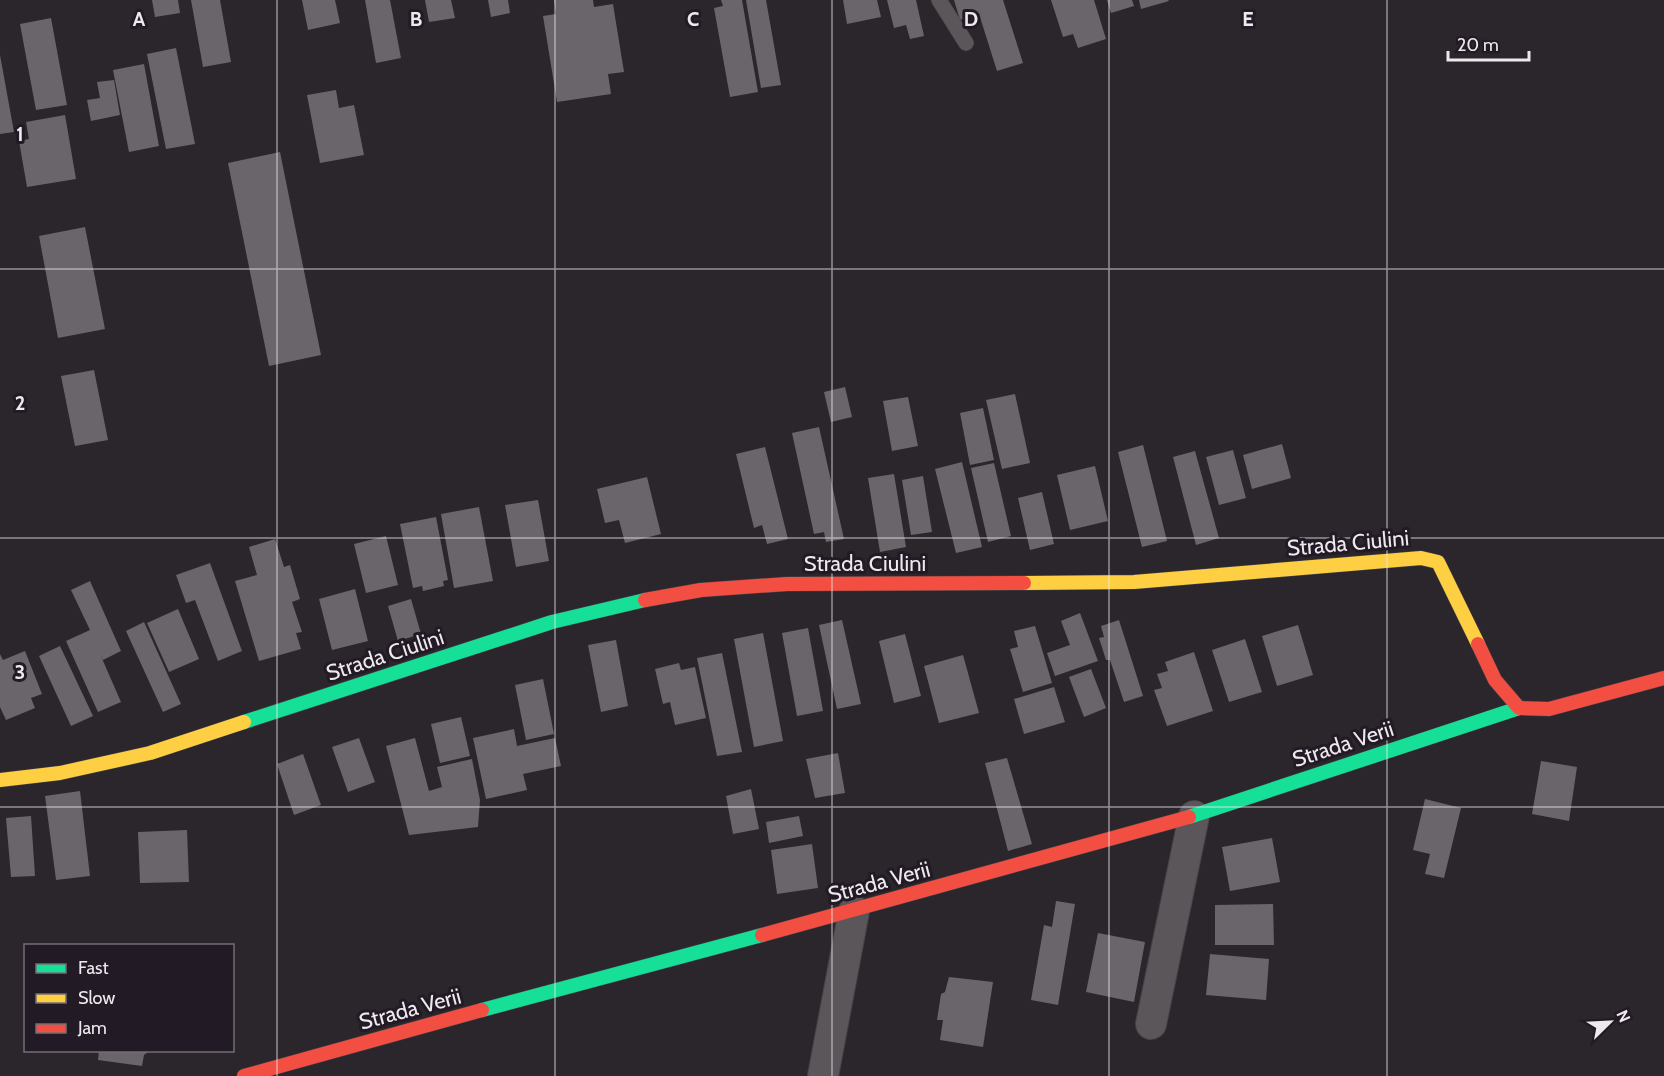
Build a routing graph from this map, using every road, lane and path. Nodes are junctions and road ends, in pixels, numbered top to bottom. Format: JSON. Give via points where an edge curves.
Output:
{"nodes":[{"id":1,"x":939,"y":0,"type":"edge"},
{"id":2,"x":966,"y":43,"type":"dead end"},
{"id":3,"x":1664,"y":678,"type":"edge"},
{"id":4,"x":1519,"y":708,"type":"junction"},
{"id":5,"x":0,"y":780,"type":"edge"},
{"id":6,"x":1194,"y":816,"type":"junction"},
{"id":7,"x":854,"y":911,"type":"junction"},
{"id":8,"x":1151,"y":1024,"type":"dead end"},
{"id":9,"x":244,"y":1076,"type":"edge"},
{"id":10,"x":823,"y":1076,"type":"edge"}],
"edges":[{"from":1,"to":2,"type":"lane"},
{"from":3,"to":4,"type":"street","via":[[1549,709]]},
{"from":4,"to":5,"type":"street","name":"Strada Ciulini","via":[[1495,680],[1438,562],[1421,558],[1134,582],[787,584],[701,590],[632,602],[552,622],[150,753],[60,773]]},
{"from":4,"to":6,"type":"street","name":"Strada Verii"},
{"from":6,"to":7,"type":"street","name":"Strada Verii"},
{"from":6,"to":8,"type":"street"},
{"from":7,"to":9,"type":"street","name":"Strada Verii"},
{"from":7,"to":10,"type":"street"}]}
